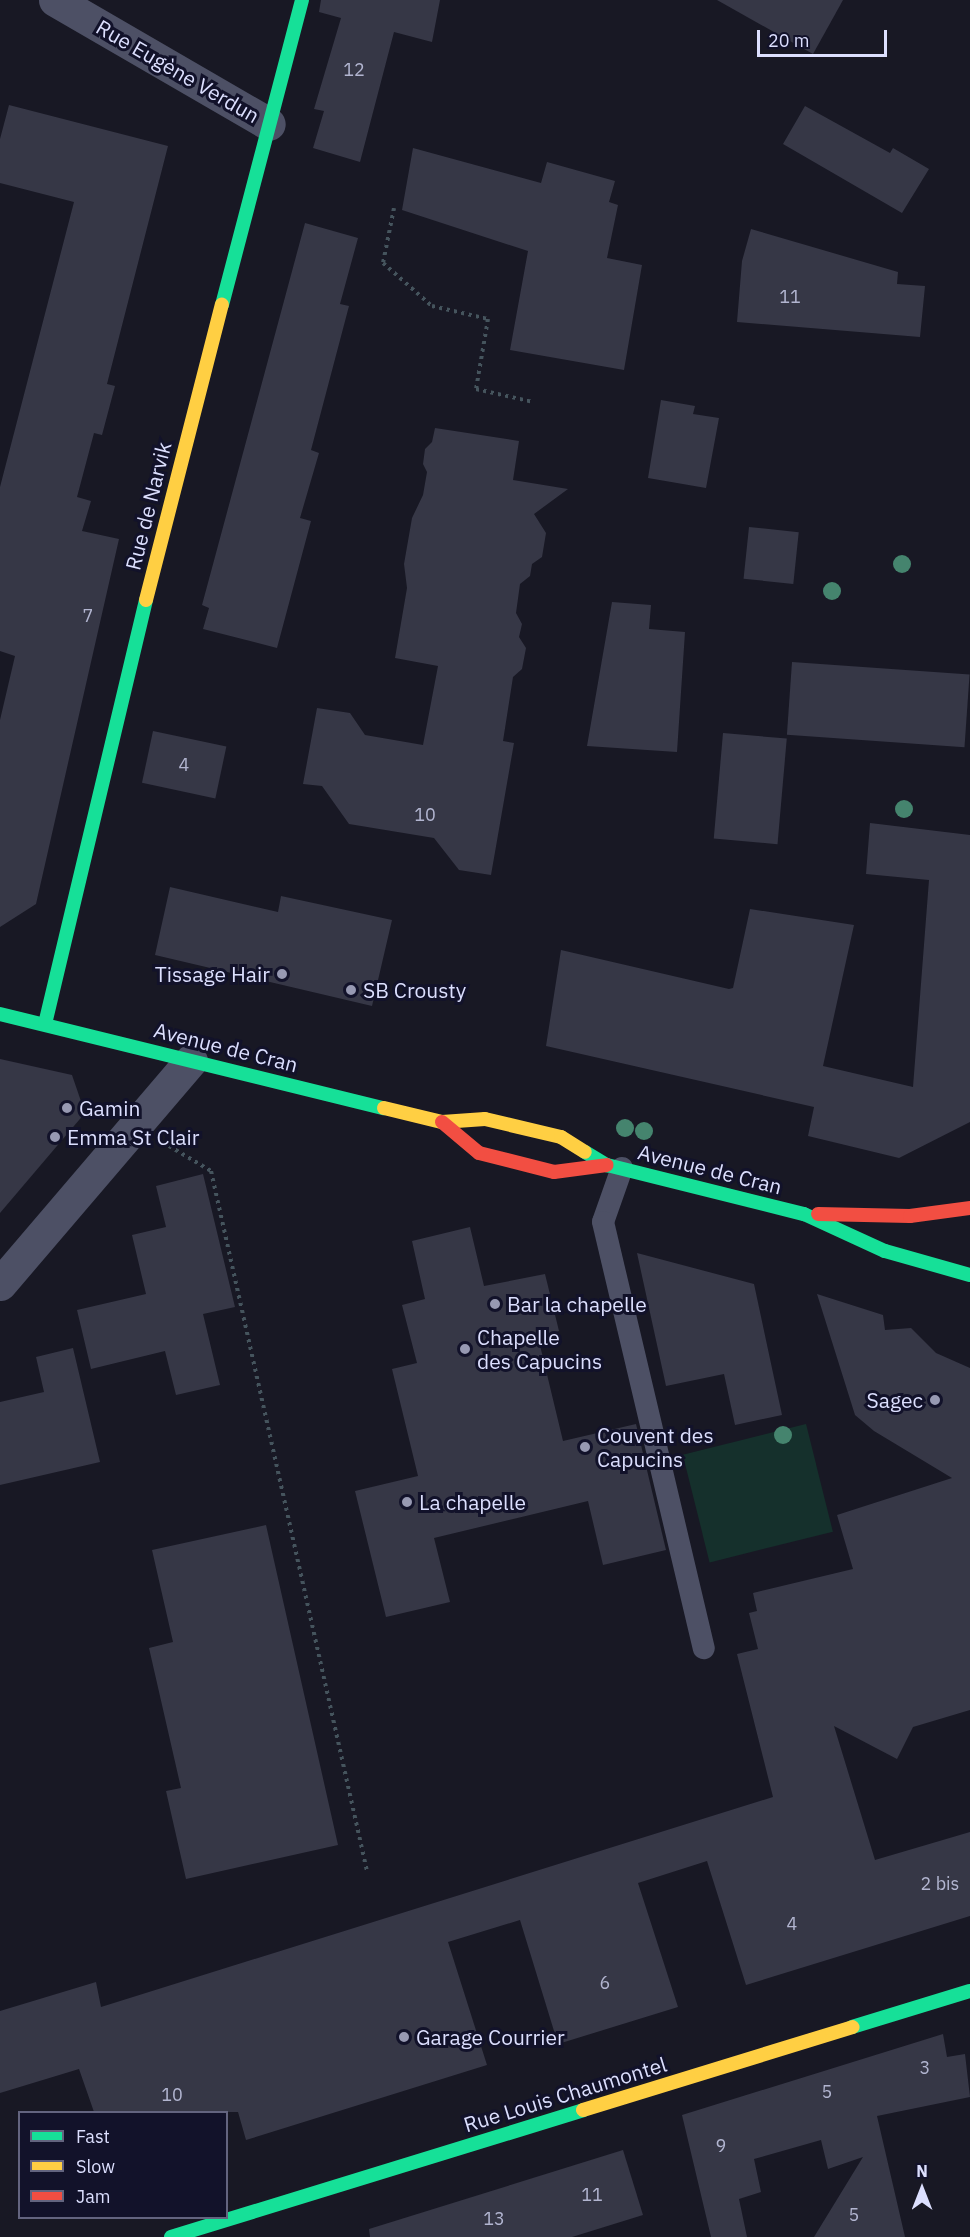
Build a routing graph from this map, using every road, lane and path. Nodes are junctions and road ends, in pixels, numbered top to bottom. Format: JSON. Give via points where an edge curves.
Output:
{"nodes":[{"id":1,"x":55,"y":0,"type":"edge"},
{"id":2,"x":302,"y":0,"type":"edge"},
{"id":3,"x":269,"y":124,"type":"junction"},
{"id":4,"x":394,"y":208,"type":"dead end"},
{"id":5,"x":533,"y":402,"type":"dead end"},
{"id":6,"x":0,"y":1014,"type":"edge"},
{"id":7,"x":45,"y":1024,"type":"junction"},
{"id":8,"x":191,"y":1060,"type":"junction"},
{"id":9,"x":442,"y":1122,"type":"junction"},
{"id":10,"x":135,"y":1126,"type":"junction"},
{"id":11,"x":614,"y":1167,"type":"junction"},
{"id":12,"x":970,"y":1208,"type":"edge"},
{"id":13,"x":804,"y":1214,"type":"junction"},
{"id":14,"x":970,"y":1275,"type":"edge"},
{"id":15,"x":0,"y":1284,"type":"edge"},
{"id":16,"x":704,"y":1648,"type":"dead end"},
{"id":17,"x":367,"y":1871,"type":"dead end"},
{"id":18,"x":970,"y":1991,"type":"edge"},
{"id":19,"x":171,"y":2237,"type":"edge"}],
"edges":[{"from":1,"to":3,"type":"street","name":"Rue Eugène Verdun"},
{"from":2,"to":3,"type":"street","name":"Rue de Narvik"},
{"from":3,"to":7,"type":"street","name":"Rue de Narvik","via":[[173,489]]},
{"from":4,"to":5,"type":"path","via":[[383,263],[432,306],[488,319],[476,389]]},
{"from":6,"to":7,"type":"street","name":"Avenue de Cran"},
{"from":7,"to":8,"type":"street","name":"Avenue de Cran"},
{"from":8,"to":9,"type":"street","name":"Avenue de Cran"},
{"from":8,"to":10,"type":"street"},
{"from":9,"to":11,"type":"street","name":"Avenue de Cran","via":[[485,1119],[561,1137]]},
{"from":9,"to":11,"type":"street","name":"Avenue de Cran","via":[[479,1153],[554,1172]]},
{"from":10,"to":15,"type":"street"},
{"from":10,"to":17,"type":"path","via":[[211,1171]]},
{"from":11,"to":13,"type":"street","name":"Avenue de Cran"},
{"from":11,"to":16,"type":"lane","via":[[603,1222]]},
{"from":12,"to":13,"type":"street","name":"Avenue de Cran","via":[[910,1216]]},
{"from":13,"to":14,"type":"street","name":"Avenue de Cran","via":[[885,1251]]},
{"from":18,"to":19,"type":"street","name":"Rue Louis Chaumontel"}]}
